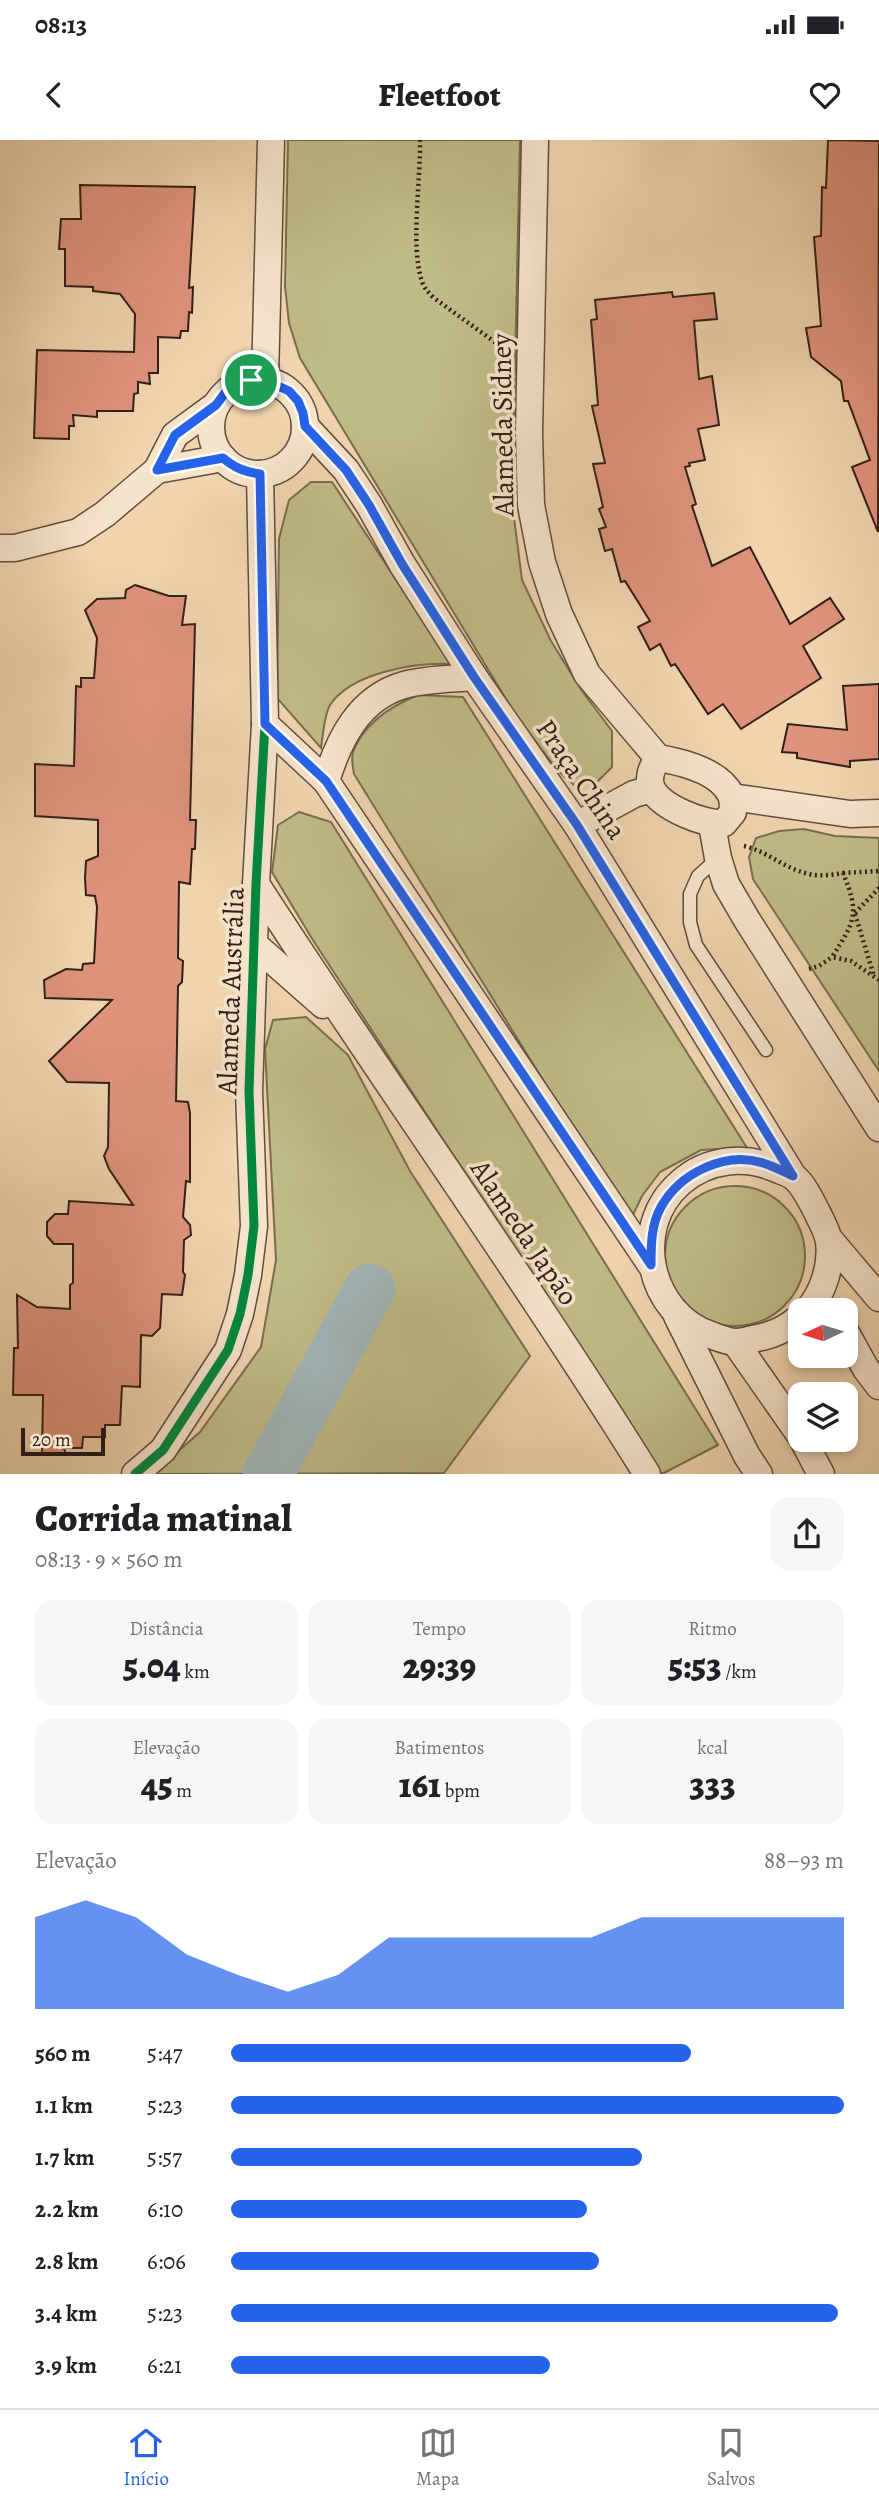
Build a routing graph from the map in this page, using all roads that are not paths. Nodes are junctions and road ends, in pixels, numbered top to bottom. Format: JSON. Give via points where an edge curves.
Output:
{"nodes":[{"id":1,"x":271,"y":140,"type":"edge"},
{"id":2,"x":535,"y":140,"type":"edge"},
{"id":3,"x":265,"y":380,"type":"junction"},
{"id":4,"x":216,"y":405,"type":"junction"},
{"id":5,"x":305,"y":426,"type":"junction"},
{"id":6,"x":223,"y":458,"type":"junction"},
{"id":7,"x":157,"y":470,"type":"junction"},
{"id":8,"x":260,"y":474,"type":"junction"},
{"id":9,"x":0,"y":548,"type":"edge"},
{"id":10,"x":474,"y":677,"type":"junction"},
{"id":11,"x":265,"y":724,"type":"junction"},
{"id":12,"x":658,"y":758,"type":"junction"},
{"id":13,"x":326,"y":781,"type":"junction"},
{"id":14,"x":652,"y":789,"type":"junction"},
{"id":15,"x":732,"y":796,"type":"junction"},
{"id":16,"x":879,"y":813,"type":"edge"},
{"id":17,"x":712,"y":824,"type":"junction"},
{"id":18,"x":577,"y":825,"type":"junction"},
{"id":19,"x":718,"y":858,"type":"junction"},
{"id":20,"x":256,"y":884,"type":"junction"},
{"id":21,"x":255,"y":945,"type":"junction"},
{"id":22,"x":348,"y":1027,"type":"junction"},
{"id":23,"x":766,"y":1050,"type":"dead end"},
{"id":24,"x":879,"y":1128,"type":"edge"},
{"id":25,"x":793,"y":1176,"type":"junction"},
{"id":26,"x":830,"y":1240,"type":"junction"},
{"id":27,"x":651,"y":1265,"type":"junction"},
{"id":28,"x":822,"y":1288,"type":"junction"},
{"id":29,"x":815,"y":1298,"type":"edge"},
{"id":30,"x":827,"y":1298,"type":"edge"},
{"id":31,"x":879,"y":1298,"type":"edge"},
{"id":32,"x":676,"y":1315,"type":"junction"},
{"id":33,"x":788,"y":1326,"type":"edge"},
{"id":34,"x":735,"y":1342,"type":"junction"},
{"id":35,"x":858,"y":1355,"type":"edge"},
{"id":36,"x":879,"y":1386,"type":"edge"},
{"id":37,"x":788,"y":1418,"type":"edge"},
{"id":38,"x":809,"y":1452,"type":"edge"},
{"id":39,"x":135,"y":1474,"type":"edge"},
{"id":40,"x":647,"y":1474,"type":"edge"},
{"id":41,"x":759,"y":1474,"type":"edge"},
{"id":42,"x":821,"y":1474,"type":"edge"}],
"edges":[{"from":1,"to":3,"type":"street"},
{"from":2,"to":12,"type":"street","name":"Alameda Sidney","via":[[531,505],[542,562],[587,674]]},
{"from":3,"to":4,"type":"street","via":[[237,384]]},
{"from":3,"to":5,"type":"street","via":[[289,391],[298,401]]},
{"from":4,"to":6,"type":"street","via":[[212,438]]},
{"from":4,"to":7,"type":"street","via":[[175,435]]},
{"from":5,"to":8,"type":"street","via":[[292,460]]},
{"from":5,"to":10,"type":"street","name":"Praça China","via":[[354,482]]},
{"from":6,"to":7,"type":"street"},
{"from":6,"to":8,"type":"street","via":[[234,467]]},
{"from":7,"to":9,"type":"street","via":[[78,532]]},
{"from":8,"to":11,"type":"street","name":"Alameda Austrália"},
{"from":10,"to":13,"type":"street","via":[[404,685],[369,702],[335,752]]},
{"from":10,"to":18,"type":"street","name":"Praça China"},
{"from":11,"to":13,"type":"street"},
{"from":11,"to":20,"type":"street","name":"Alameda Austrália"},
{"from":12,"to":14,"type":"street","via":[[650,770]]},
{"from":12,"to":15,"type":"street","via":[[706,774]]},
{"from":13,"to":27,"type":"street"},
{"from":14,"to":17,"type":"street","via":[[691,818]]},
{"from":14,"to":18,"type":"street"},
{"from":15,"to":16,"type":"street","via":[[850,814]]},
{"from":15,"to":17,"type":"street","via":[[733,812],[724,823]]},
{"from":17,"to":19,"type":"street"},
{"from":18,"to":25,"type":"street","name":"Praça China"},
{"from":19,"to":23,"type":"lane","via":[[698,876],[690,894],[690,922],[696,945]]},
{"from":19,"to":24,"type":"street","via":[[726,884]]},
{"from":20,"to":21,"type":"street","name":"Alameda Austrália"},
{"from":20,"to":22,"type":"street","name":"Alameda Japão"},
{"from":21,"to":22,"type":"street","name":"Alameda Japão"},
{"from":21,"to":39,"type":"street","name":"Alameda Austrália","via":[[249,1091],[254,1226],[240,1314],[228,1350],[207,1384],[163,1450]]},
{"from":22,"to":40,"type":"street","name":"Alameda Japão"},
{"from":25,"to":26,"type":"street","name":"Praça China"},
{"from":25,"to":27,"type":"street","via":[[762,1163],[732,1160],[703,1168],[679,1184],[660,1208],[651,1236]]},
{"from":26,"to":28,"type":"street"},
{"from":26,"to":31,"type":"street","name":"Praça China"},
{"from":27,"to":32,"type":"street","via":[[661,1294]]},
{"from":28,"to":29,"type":"street"},
{"from":28,"to":30,"type":"street"},
{"from":32,"to":34,"type":"street","via":[[698,1330]]},
{"from":32,"to":41,"type":"street"},
{"from":33,"to":34,"type":"street","via":[[771,1335]]},
{"from":34,"to":37,"type":"street"},
{"from":35,"to":36,"type":"street"},
{"from":38,"to":42,"type":"street"}]}
